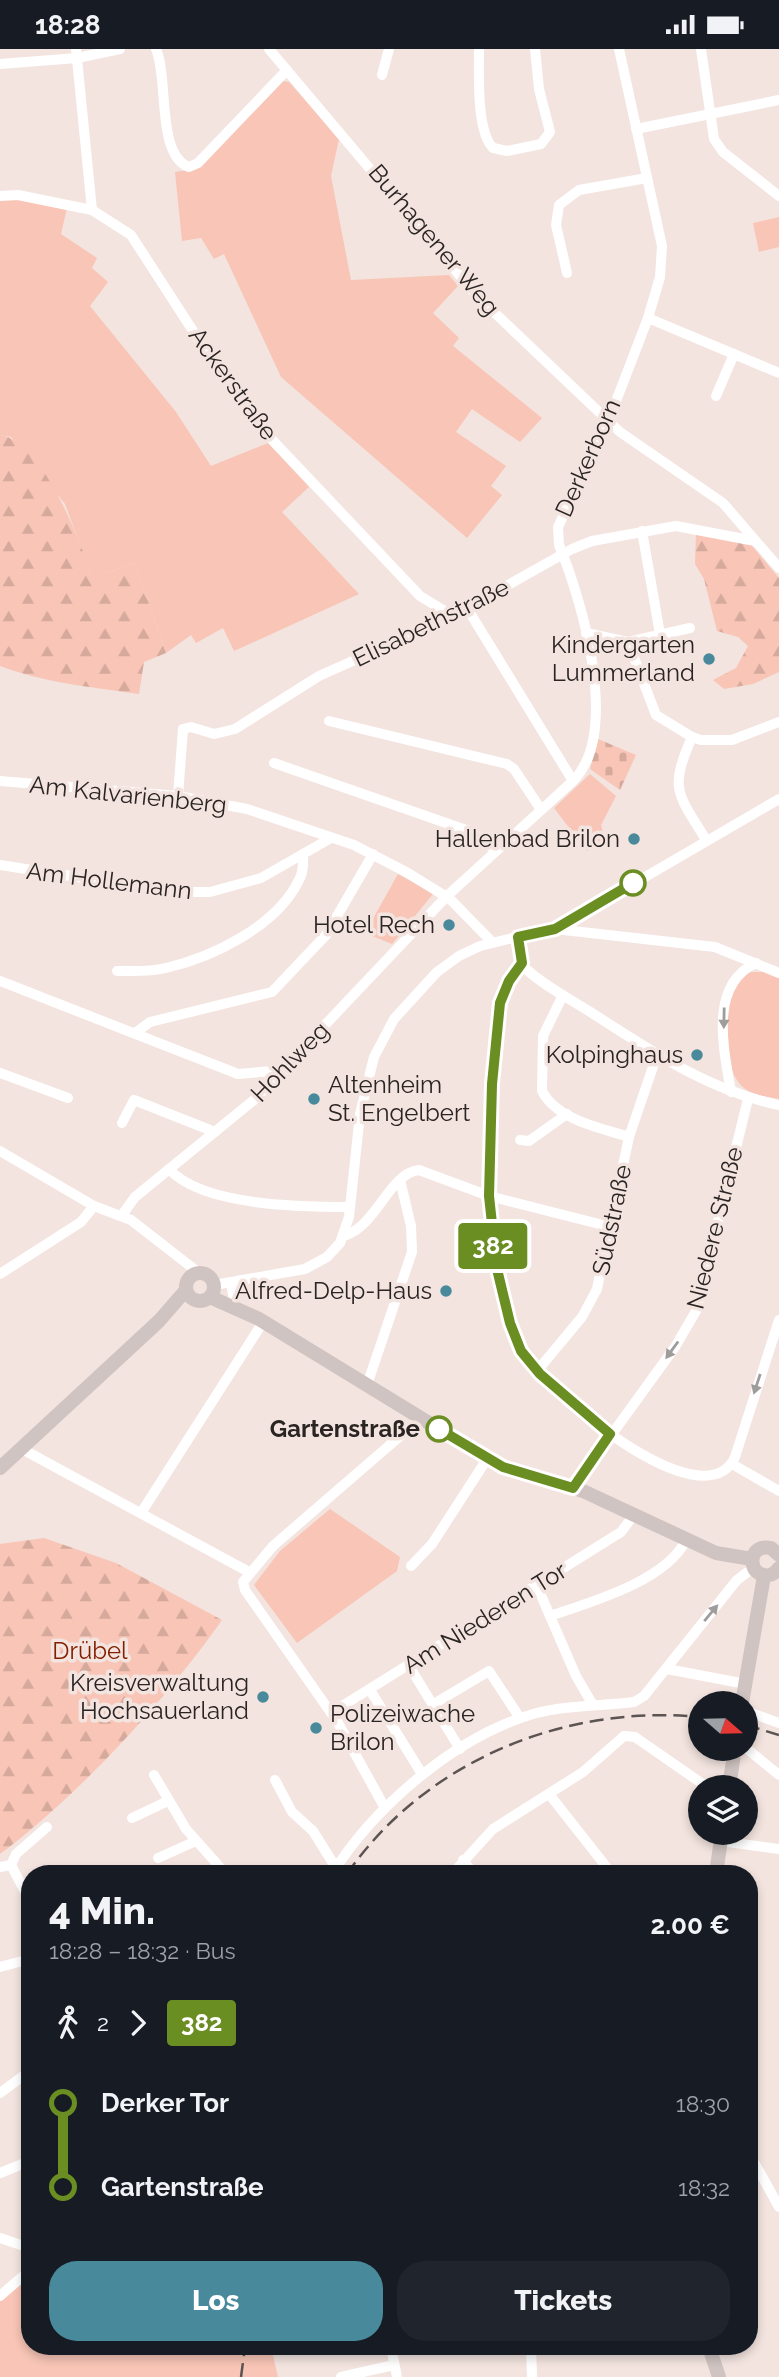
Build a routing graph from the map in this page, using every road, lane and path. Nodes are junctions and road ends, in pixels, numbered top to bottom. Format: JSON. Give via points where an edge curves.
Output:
{"nodes":[{"id":1,"x":120,"y":49,"type":"edge"},
{"id":2,"x":156,"y":49,"type":"edge"},
{"id":3,"x":269,"y":49,"type":"edge"},
{"id":4,"x":389,"y":49,"type":"edge"},
{"id":5,"x":479,"y":49,"type":"edge"},
{"id":6,"x":535,"y":49,"type":"edge"},
{"id":7,"x":618,"y":49,"type":"edge"},
{"id":8,"x":701,"y":49,"type":"edge"},
{"id":9,"x":76,"y":53,"type":"edge"},
{"id":10,"x":0,"y":64,"type":"edge"},
{"id":11,"x":287,"y":70,"type":"junction"},
{"id":12,"x":382,"y":75,"type":"dead end"},
{"id":13,"x":779,"y":100,"type":"edge"},
{"id":14,"x":709,"y":114,"type":"junction"},
{"id":15,"x":636,"y":129,"type":"junction"},
{"id":16,"x":647,"y":178,"type":"junction"},
{"id":17,"x":779,"y":195,"type":"edge"},
{"id":18,"x":0,"y":196,"type":"edge"},
{"id":19,"x":92,"y":210,"type":"junction"},
{"id":20,"x":567,"y":273,"type":"dead end"},
{"id":21,"x":648,"y":318,"type":"junction"},
{"id":22,"x":734,"y":354,"type":"junction"},
{"id":23,"x":779,"y":373,"type":"edge"},
{"id":24,"x":716,"y":396,"type":"dead end"},
{"id":25,"x":608,"y":422,"type":"junction"},
{"id":26,"x":642,"y":531,"type":"junction"},
{"id":27,"x":755,"y":541,"type":"junction"},
{"id":28,"x":563,"y":554,"type":"junction"},
{"id":29,"x":779,"y":568,"type":"edge"},
{"id":30,"x":467,"y":608,"type":"junction"},
{"id":31,"x":453,"y":616,"type":"junction"},
{"id":32,"x":690,"y":628,"type":"dead end"},
{"id":33,"x":586,"y":633,"type":"junction"},
{"id":34,"x":660,"y":634,"type":"junction"},
{"id":35,"x":628,"y":642,"type":"junction"},
{"id":36,"x":329,"y":721,"type":"dead end"},
{"id":37,"x":779,"y":722,"type":"edge"},
{"id":38,"x":692,"y":737,"type":"junction"},
{"id":39,"x":274,"y":763,"type":"dead end"},
{"id":40,"x":0,"y":781,"type":"edge"},
{"id":41,"x":573,"y":781,"type":"junction"},
{"id":42,"x":178,"y":796,"type":"junction"},
{"id":43,"x":779,"y":799,"type":"edge"},
{"id":44,"x":541,"y":808,"type":"junction"},
{"id":45,"x":331,"y":838,"type":"junction"},
{"id":46,"x":706,"y":840,"type":"junction"},
{"id":47,"x":496,"y":851,"type":"junction"},
{"id":48,"x":303,"y":854,"type":"junction"},
{"id":49,"x":373,"y":854,"type":"junction"},
{"id":50,"x":0,"y":865,"type":"edge"},
{"id":51,"x":447,"y":897,"type":"junction"},
{"id":52,"x":555,"y":929,"type":"junction"},
{"id":53,"x":518,"y":937,"type":"junction"},
{"id":54,"x":493,"y":943,"type":"junction"},
{"id":55,"x":522,"y":963,"type":"junction"},
{"id":56,"x":756,"y":963,"type":"junction"},
{"id":57,"x":117,"y":971,"type":"dead end"},
{"id":58,"x":779,"y":973,"type":"edge"},
{"id":59,"x":0,"y":981,"type":"edge"},
{"id":60,"x":563,"y":995,"type":"junction"},
{"id":61,"x":135,"y":1033,"type":"junction"},
{"id":62,"x":657,"y":1055,"type":"junction"},
{"id":63,"x":285,"y":1070,"type":"junction"},
{"id":64,"x":0,"y":1073,"type":"edge"},
{"id":65,"x":731,"y":1092,"type":"junction"},
{"id":66,"x":68,"y":1098,"type":"dead end"},
{"id":67,"x":748,"y":1099,"type":"junction"},
{"id":68,"x":779,"y":1105,"type":"edge"},
{"id":69,"x":567,"y":1114,"type":"junction"},
{"id":70,"x":122,"y":1123,"type":"dead end"},
{"id":71,"x":215,"y":1132,"type":"junction"},
{"id":72,"x":629,"y":1137,"type":"junction"},
{"id":73,"x":520,"y":1140,"type":"dead end"},
{"id":74,"x":0,"y":1151,"type":"edge"},
{"id":75,"x":169,"y":1169,"type":"junction"},
{"id":76,"x":400,"y":1180,"type":"junction"},
{"id":77,"x":489,"y":1196,"type":"junction"},
{"id":78,"x":94,"y":1206,"type":"junction"},
{"id":79,"x":350,"y":1207,"type":"junction"},
{"id":80,"x":122,"y":1215,"type":"junction"},
{"id":81,"x":611,"y":1227,"type":"junction"},
{"id":82,"x":344,"y":1236,"type":"junction"},
{"id":83,"x":0,"y":1273,"type":"edge"},
{"id":84,"x":241,"y":1280,"type":"junction"},
{"id":85,"x":201,"y":1287,"type":"junction"},
{"id":86,"x":234,"y":1299,"type":"junction"},
{"id":87,"x":261,"y":1320,"type":"junction"},
{"id":88,"x":779,"y":1320,"type":"edge"},
{"id":89,"x":537,"y":1371,"type":"junction"},
{"id":90,"x":367,"y":1385,"type":"junction"},
{"id":91,"x":421,"y":1418,"type":"junction"},
{"id":92,"x":610,"y":1434,"type":"junction"},
{"id":93,"x":22,"y":1449,"type":"junction"},
{"id":94,"x":486,"y":1459,"type":"junction"},
{"id":95,"x":732,"y":1464,"type":"junction"},
{"id":96,"x":0,"y":1468,"type":"edge"},
{"id":97,"x":573,"y":1488,"type":"junction"},
{"id":98,"x":779,"y":1490,"type":"edge"},
{"id":99,"x":141,"y":1513,"type":"junction"},
{"id":100,"x":633,"y":1516,"type":"junction"},
{"id":101,"x":686,"y":1540,"type":"junction"},
{"id":102,"x":777,"y":1547,"type":"edge"},
{"id":103,"x":411,"y":1566,"type":"dead end"},
{"id":104,"x":756,"y":1568,"type":"junction"},
{"id":105,"x":779,"y":1568,"type":"edge"},
{"id":106,"x":249,"y":1572,"type":"junction"},
{"id":107,"x":537,"y":1586,"type":"junction"},
{"id":108,"x":550,"y":1616,"type":"junction"},
{"id":109,"x":409,"y":1666,"type":"junction"},
{"id":110,"x":667,"y":1669,"type":"junction"},
{"id":111,"x":746,"y":1684,"type":"junction"},
{"id":112,"x":370,"y":1690,"type":"junction"},
{"id":113,"x":745,"y":1691,"type":"edge"},
{"id":114,"x":432,"y":1705,"type":"junction"},
{"id":115,"x":593,"y":1705,"type":"junction"},
{"id":116,"x":331,"y":1713,"type":"junction"},
{"id":117,"x":758,"y":1715,"type":"edge"},
{"id":118,"x":520,"y":1718,"type":"junction"},
{"id":119,"x":779,"y":1723,"type":"edge"},
{"id":120,"x":460,"y":1749,"type":"junction"},
{"id":121,"x":758,"y":1758,"type":"edge"},
{"id":122,"x":422,"y":1774,"type":"junction"},
{"id":123,"x":154,"y":1775,"type":"dead end"},
{"id":124,"x":689,"y":1775,"type":"edge"},
{"id":125,"x":779,"y":1775,"type":"edge"},
{"id":126,"x":275,"y":1780,"type":"dead end"},
{"id":127,"x":549,"y":1794,"type":"junction"},
{"id":128,"x":169,"y":1801,"type":"junction"},
{"id":129,"x":385,"y":1808,"type":"junction"},
{"id":130,"x":132,"y":1818,"type":"dead end"},
{"id":131,"x":47,"y":1826,"type":"dead end"},
{"id":132,"x":196,"y":1841,"type":"junction"},
{"id":133,"x":720,"y":1845,"type":"edge"},
{"id":134,"x":758,"y":1845,"type":"edge"},
{"id":135,"x":779,"y":1849,"type":"edge"},
{"id":136,"x":159,"y":1858,"type":"dead end"},
{"id":137,"x":463,"y":1860,"type":"junction"},
{"id":138,"x":218,"y":1865,"type":"edge"},
{"id":139,"x":330,"y":1865,"type":"edge"},
{"id":140,"x":339,"y":1865,"type":"edge"},
{"id":141,"x":459,"y":1865,"type":"edge"},
{"id":142,"x":467,"y":1865,"type":"edge"},
{"id":143,"x":605,"y":1865,"type":"edge"},
{"id":144,"x":717,"y":1865,"type":"edge"},
{"id":145,"x":6,"y":1866,"type":"edge"},
{"id":146,"x":21,"y":1888,"type":"edge"},
{"id":147,"x":21,"y":1961,"type":"edge"},
{"id":148,"x":0,"y":1967,"type":"edge"},
{"id":149,"x":21,"y":2078,"type":"edge"},
{"id":150,"x":0,"y":2093,"type":"edge"},
{"id":151,"x":21,"y":2165,"type":"edge"},
{"id":152,"x":758,"y":2169,"type":"edge"},
{"id":153,"x":0,"y":2173,"type":"edge"},
{"id":154,"x":779,"y":2207,"type":"edge"},
{"id":155,"x":0,"y":2238,"type":"edge"},
{"id":156,"x":21,"y":2245,"type":"edge"},
{"id":157,"x":21,"y":2278,"type":"edge"},
{"id":158,"x":0,"y":2296,"type":"edge"},
{"id":159,"x":392,"y":2355,"type":"edge"},
{"id":160,"x":531,"y":2355,"type":"edge"},
{"id":161,"x":712,"y":2355,"type":"edge"},
{"id":162,"x":394,"y":2365,"type":"junction"},
{"id":163,"x":341,"y":2377,"type":"edge"},
{"id":164,"x":397,"y":2377,"type":"edge"},
{"id":165,"x":532,"y":2377,"type":"edge"},
{"id":166,"x":719,"y":2377,"type":"edge"}],
"edges":[{"from":1,"to":9,"type":"street"},
{"from":2,"to":11,"type":"street","via":[[169,147],[176,160],[189,167]]},
{"from":3,"to":11,"type":"street","name":"Burhagener Weg"},
{"from":4,"to":12,"type":"street"},
{"from":5,"to":6,"type":"street","via":[[487,137],[493,148],[507,151],[541,144],[549,136]]},
{"from":7,"to":15,"type":"street","name":"Derkerborn"},
{"from":8,"to":14,"type":"street"},
{"from":9,"to":10,"type":"street"},
{"from":9,"to":19,"type":"street"},
{"from":11,"to":25,"type":"street","name":"Burhagener Weg","via":[[471,289]]},
{"from":13,"to":14,"type":"street"},
{"from":14,"to":15,"type":"street"},
{"from":14,"to":17,"type":"street","via":[[714,139],[723,152]]},
{"from":15,"to":16,"type":"street","name":"Derkerborn"},
{"from":16,"to":20,"type":"street","via":[[579,190],[559,205],[556,225]]},
{"from":16,"to":21,"type":"street","name":"Derkerborn","via":[[662,255]]},
{"from":18,"to":19,"type":"street","name":"Ackerstraße","via":[[18,195]]},
{"from":19,"to":31,"type":"street","name":"Ackerstraße","via":[[135,238],[260,427],[420,596]]},
{"from":21,"to":22,"type":"street"},
{"from":21,"to":25,"type":"street","name":"Derkerborn"},
{"from":22,"to":23,"type":"street"},
{"from":22,"to":24,"type":"street"},
{"from":25,"to":27,"type":"street","name":"Burhagener Weg","via":[[723,503]]},
{"from":25,"to":28,"type":"street","name":"Derkerborn","via":[[560,520],[558,538]]},
{"from":26,"to":27,"type":"street","name":"Elisabethstraße","via":[[676,526]]},
{"from":26,"to":28,"type":"street","name":"Elisabethstraße","via":[[592,541]]},
{"from":26,"to":34,"type":"street"},
{"from":27,"to":29,"type":"street","name":"Burhagener Weg"},
{"from":28,"to":30,"type":"street","name":"Elisabethstraße"},
{"from":28,"to":33,"type":"street","name":"Derkerborn"},
{"from":30,"to":31,"type":"street","name":"Elisabethstraße"},
{"from":30,"to":41,"type":"street"},
{"from":31,"to":42,"type":"street","name":"Elisabethstraße","via":[[319,676],[235,729],[214,734],[183,729]]},
{"from":32,"to":34,"type":"street"},
{"from":33,"to":35,"type":"street"},
{"from":33,"to":41,"type":"street","name":"Derkerborn","via":[[594,674],[593,734],[588,758]]},
{"from":34,"to":35,"type":"street"},
{"from":35,"to":38,"type":"street","via":[[656,715]]},
{"from":36,"to":44,"type":"street","via":[[507,764]]},
{"from":37,"to":38,"type":"street","via":[[732,740]]},
{"from":38,"to":46,"type":"street","via":[[677,771],[677,783]]},
{"from":39,"to":47,"type":"street","via":[[469,831]]},
{"from":40,"to":42,"type":"street","name":"Am Kalvarienberg"},
{"from":41,"to":44,"type":"street","name":"Derkerborn"},
{"from":42,"to":45,"type":"street","name":"Am Kalvarienberg","via":[[240,807]]},
{"from":43,"to":46,"type":"street"},
{"from":44,"to":47,"type":"street","name":"Derkerborn"},
{"from":45,"to":48,"type":"street","name":"Am Hollemann"},
{"from":45,"to":49,"type":"street","name":"Am Kalvarienberg"},
{"from":46,"to":52,"type":"street"},
{"from":47,"to":51,"type":"street","name":"Derkerborn"},
{"from":48,"to":50,"type":"street","name":"Am Hollemann","via":[[261,879],[211,892],[172,892]]},
{"from":48,"to":57,"type":"street","via":[[302,875],[296,885],[275,910],[247,932],[170,967]]},
{"from":49,"to":51,"type":"street","name":"Am Kalvarienberg"},
{"from":49,"to":61,"type":"street","via":[[326,935],[272,992],[150,1022]]},
{"from":51,"to":54,"type":"street","name":"Am Kalvarienberg"},
{"from":51,"to":63,"type":"street","name":"Hohlweg"},
{"from":52,"to":53,"type":"street"},
{"from":52,"to":56,"type":"street","via":[[696,944],[732,951]]},
{"from":53,"to":54,"type":"street"},
{"from":53,"to":55,"type":"street"},
{"from":54,"to":79,"type":"street","via":[[448,963],[423,985],[380,1042],[360,1114]]},
{"from":55,"to":60,"type":"street","via":[[526,971]]},
{"from":55,"to":77,"type":"street","via":[[509,981],[499,1009]]},
{"from":56,"to":58,"type":"street"},
{"from":56,"to":65,"type":"street","one_way":true,"via":[[739,974],[725,999]]},
{"from":59,"to":61,"type":"street"},
{"from":60,"to":62,"type":"street"},
{"from":60,"to":69,"type":"street","via":[[545,1031],[540,1082],[545,1097]]},
{"from":61,"to":63,"type":"street","via":[[238,1074]]},
{"from":62,"to":65,"type":"street"},
{"from":62,"to":72,"type":"street","name":"Südstraße"},
{"from":63,"to":71,"type":"street","name":"Hohlweg"},
{"from":64,"to":66,"type":"street"},
{"from":65,"to":67,"type":"street"},
{"from":67,"to":68,"type":"street"},
{"from":67,"to":92,"type":"street","name":"Niedere Straße","one_way":true,"via":[[701,1301],[675,1347]]},
{"from":69,"to":72,"type":"street"},
{"from":69,"to":73,"type":"street","via":[[529,1141]]},
{"from":70,"to":71,"type":"street","via":[[134,1100]]},
{"from":71,"to":75,"type":"street","name":"Hohlweg"},
{"from":72,"to":81,"type":"street","name":"Südstraße"},
{"from":74,"to":78,"type":"street"},
{"from":75,"to":79,"type":"street","via":[[185,1183],[218,1195]]},
{"from":75,"to":80,"type":"street","name":"Hohlweg","via":[[135,1197]]},
{"from":76,"to":77,"type":"street","via":[[412,1170],[424,1170]]},
{"from":76,"to":82,"type":"street","via":[[363,1226]]},
{"from":76,"to":90,"type":"street","via":[[411,1226],[411,1252]]},
{"from":77,"to":81,"type":"street"},
{"from":77,"to":89,"type":"street","via":[[497,1269],[517,1345]]},
{"from":78,"to":80,"type":"street"},
{"from":78,"to":83,"type":"street","via":[[81,1222]]},
{"from":79,"to":82,"type":"street"},
{"from":80,"to":85,"type":"street","via":[[183,1259]]},
{"from":81,"to":89,"type":"street","name":"Südstraße","via":[[590,1305]]},
{"from":82,"to":84,"type":"street","via":[[332,1252],[311,1266]]},
{"from":84,"to":85,"type":"street"},
{"from":84,"to":86,"type":"street","via":[[232,1289]]},
{"from":85,"to":86,"type":"street"},
{"from":85,"to":87,"type":"street"},
{"from":85,"to":93,"type":"street"},
{"from":86,"to":87,"type":"street"},
{"from":87,"to":90,"type":"street"},
{"from":87,"to":99,"type":"street"},
{"from":88,"to":95,"type":"street","one_way":true},
{"from":89,"to":92,"type":"street"},
{"from":90,"to":91,"type":"street"},
{"from":91,"to":94,"type":"street"},
{"from":91,"to":106,"type":"street"},
{"from":92,"to":95,"type":"street","via":[[642,1456],[692,1476],[717,1474]]},
{"from":92,"to":97,"type":"street","name":"Niedere Straße"},
{"from":93,"to":96,"type":"street"},
{"from":93,"to":99,"type":"street"},
{"from":94,"to":97,"type":"street"},
{"from":94,"to":103,"type":"street","via":[[432,1544]]},
{"from":95,"to":98,"type":"street"},
{"from":97,"to":100,"type":"street"},
{"from":99,"to":106,"type":"street"},
{"from":100,"to":101,"type":"street"},
{"from":100,"to":107,"type":"street","name":"Am Niederen Tor","via":[[625,1529]]},
{"from":101,"to":104,"type":"street"},
{"from":101,"to":108,"type":"street","via":[[679,1552],[642,1581]]},
{"from":102,"to":104,"type":"street","via":[[759,1549]]},
{"from":104,"to":105,"type":"street","via":[[772,1574]]},
{"from":110,"to":104,"type":"street","one_way":true,"via":[[742,1574]]},
{"from":104,"to":111,"type":"street"},
{"from":106,"to":116,"type":"street","via":[[243,1585]]},
{"from":107,"to":108,"type":"street"},
{"from":107,"to":109,"type":"street","name":"Am Niederen Tor"},
{"from":108,"to":115,"type":"street"},
{"from":109,"to":112,"type":"street","name":"Am Niederen Tor"},
{"from":109,"to":114,"type":"street"},
{"from":110,"to":111,"type":"street"},
{"from":110,"to":115,"type":"street","via":[[640,1699]]},
{"from":111,"to":113,"type":"street"},
{"from":112,"to":116,"type":"street","name":"Am Niederen Tor"},
{"from":112,"to":122,"type":"street"},
{"from":114,"to":118,"type":"street","via":[[489,1671]]},
{"from":114,"to":120,"type":"street"},
{"from":115,"to":118,"type":"street"},
{"from":116,"to":129,"type":"street"},
{"from":117,"to":119,"type":"street"},
{"from":118,"to":120,"type":"street"},
{"from":120,"to":122,"type":"street"},
{"from":121,"to":125,"type":"street"},
{"from":122,"to":129,"type":"street"},
{"from":123,"to":128,"type":"street"},
{"from":124,"to":127,"type":"street","via":[[630,1736],[622,1737],[583,1772]]},
{"from":126,"to":139,"type":"street","via":[[292,1812],[313,1831]]},
{"from":127,"to":137,"type":"street","via":[[493,1829]]},
{"from":127,"to":143,"type":"street"},
{"from":128,"to":130,"type":"street"},
{"from":128,"to":132,"type":"street"},
{"from":129,"to":140,"type":"street"},
{"from":131,"to":145,"type":"street"},
{"from":132,"to":136,"type":"street"},
{"from":132,"to":138,"type":"street"},
{"from":133,"to":144,"type":"street"},
{"from":134,"to":135,"type":"street"},
{"from":137,"to":141,"type":"street"},
{"from":137,"to":142,"type":"street"},
{"from":145,"to":146,"type":"street"},
{"from":147,"to":148,"type":"street"},
{"from":149,"to":150,"type":"street"},
{"from":151,"to":153,"type":"street"},
{"from":152,"to":154,"type":"street"},
{"from":155,"to":156,"type":"street"},
{"from":157,"to":158,"type":"street"},
{"from":159,"to":162,"type":"street"},
{"from":160,"to":165,"type":"street"},
{"from":161,"to":166,"type":"street"},
{"from":162,"to":163,"type":"street"},
{"from":162,"to":164,"type":"street"}]}
